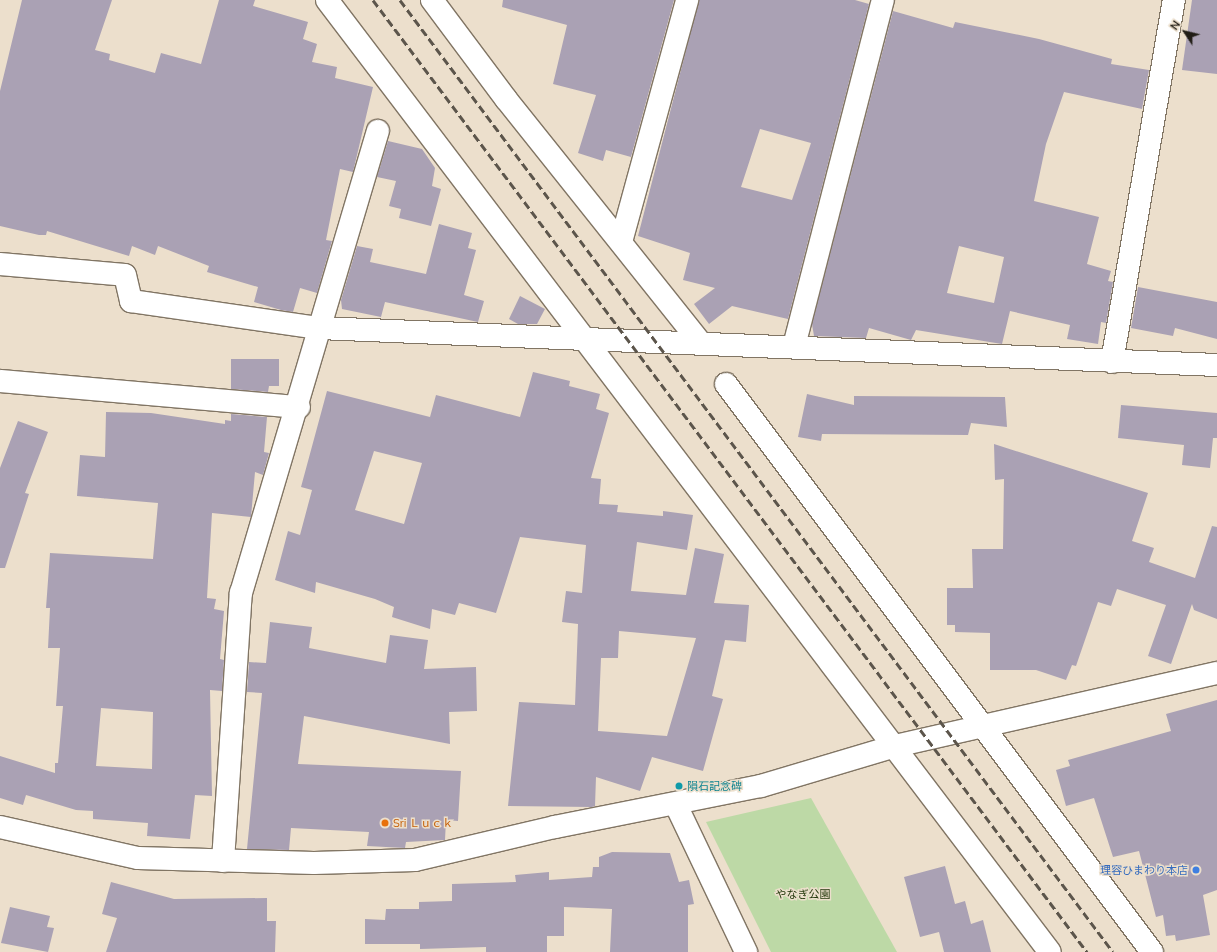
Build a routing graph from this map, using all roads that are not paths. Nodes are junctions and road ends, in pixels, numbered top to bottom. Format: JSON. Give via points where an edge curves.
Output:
{"nodes":[{"id":1,"x":327,"y":0,"type":"edge"},
{"id":2,"x":432,"y":0,"type":"edge"},
{"id":3,"x":687,"y":0,"type":"edge"},
{"id":4,"x":882,"y":0,"type":"edge"},
{"id":5,"x":1174,"y":0,"type":"edge"},
{"id":6,"x":378,"y":131,"type":"dead end"},
{"id":7,"x":621,"y":242,"type":"junction"},
{"id":8,"x":0,"y":264,"type":"edge"},
{"id":9,"x":319,"y":328,"type":"junction"},
{"id":10,"x":584,"y":340,"type":"junction"},
{"id":11,"x":699,"y":341,"type":"junction"},
{"id":12,"x":794,"y":346,"type":"junction"},
{"id":13,"x":1112,"y":362,"type":"junction"},
{"id":14,"x":1217,"y":364,"type":"edge"},
{"id":15,"x":0,"y":381,"type":"edge"},
{"id":16,"x":726,"y":384,"type":"dead end"},
{"id":17,"x":299,"y":407,"type":"junction"},
{"id":18,"x":1217,"y":673,"type":"edge"},
{"id":19,"x":983,"y":728,"type":"junction"},
{"id":20,"x":895,"y":746,"type":"junction"},
{"id":21,"x":676,"y":805,"type":"junction"},
{"id":22,"x":0,"y":827,"type":"edge"},
{"id":23,"x":223,"y":861,"type":"junction"},
{"id":24,"x":746,"y":952,"type":"edge"},
{"id":25,"x":1050,"y":952,"type":"edge"},
{"id":26,"x":1152,"y":952,"type":"edge"}],
"edges":[{"from":1,"to":10,"type":"street"},
{"from":2,"to":7,"type":"street"},
{"from":3,"to":7,"type":"street"},
{"from":4,"to":12,"type":"street"},
{"from":5,"to":13,"type":"street"},
{"from":6,"to":9,"type":"street"},
{"from":7,"to":11,"type":"street"},
{"from":8,"to":9,"type":"street","via":[[125,275],[131,301]]},
{"from":9,"to":10,"type":"street"},
{"from":9,"to":17,"type":"street"},
{"from":10,"to":11,"type":"street"},
{"from":10,"to":20,"type":"street"},
{"from":11,"to":12,"type":"street"},
{"from":12,"to":13,"type":"street"},
{"from":13,"to":14,"type":"street"},
{"from":15,"to":17,"type":"street"},
{"from":16,"to":19,"type":"street"},
{"from":17,"to":23,"type":"street","via":[[241,593]]},
{"from":18,"to":19,"type":"street","via":[[1037,712]]},
{"from":19,"to":20,"type":"street"},
{"from":19,"to":26,"type":"street"},
{"from":20,"to":21,"type":"street","via":[[761,786]]},
{"from":20,"to":25,"type":"street"},
{"from":21,"to":23,"type":"street","via":[[555,827],[415,860]]},
{"from":21,"to":24,"type":"street"},
{"from":22,"to":23,"type":"street","via":[[138,858]]}]}
